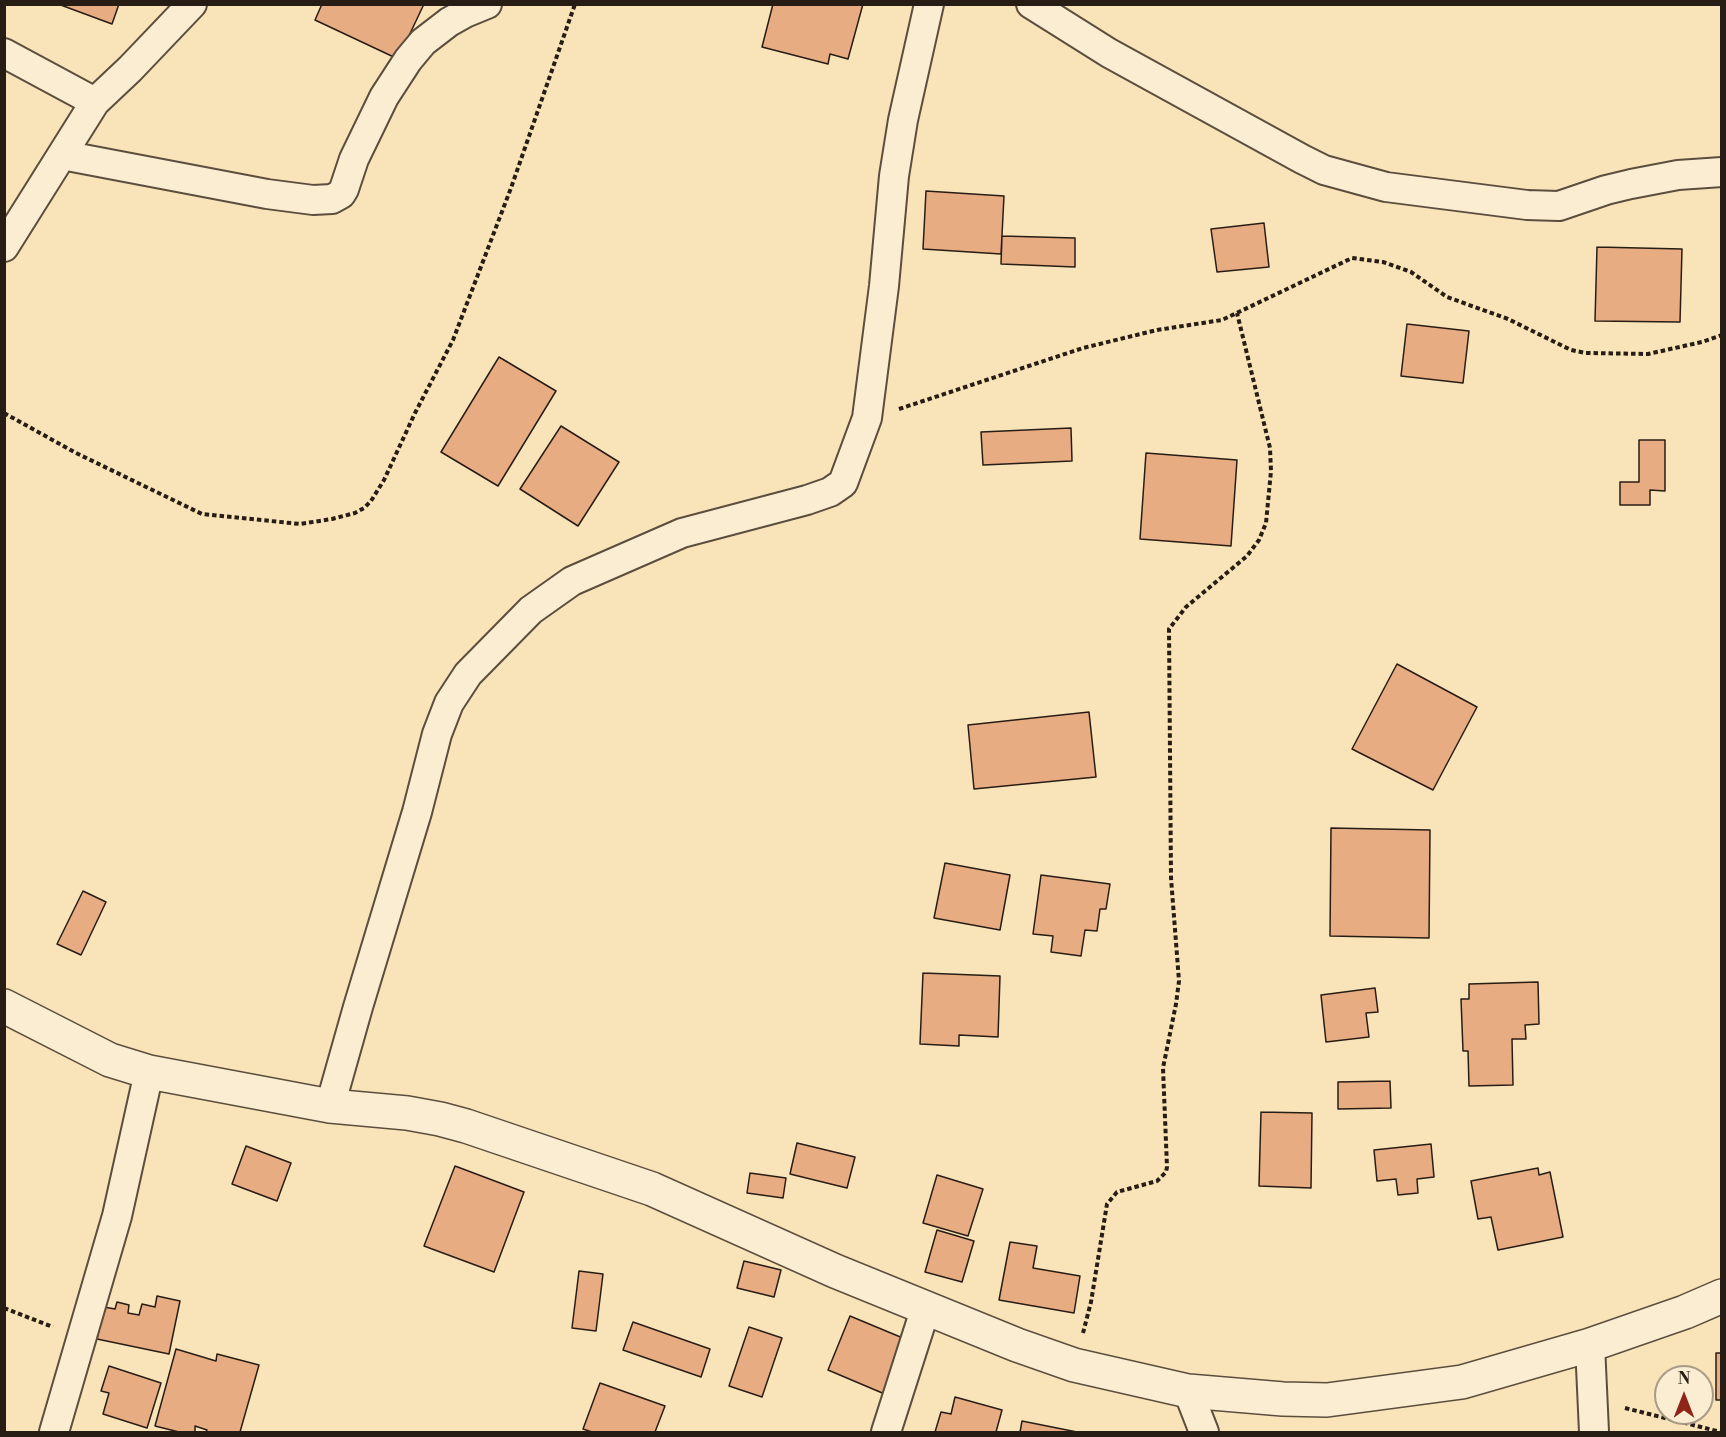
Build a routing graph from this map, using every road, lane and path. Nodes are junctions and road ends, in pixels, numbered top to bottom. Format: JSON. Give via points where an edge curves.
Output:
{"nodes":[{"id":1,"x":192,"y":4,"type":"edge"},
{"id":2,"x":487,"y":4,"type":"edge"},
{"id":3,"x":575,"y":4,"type":"edge"},
{"id":4,"x":929,"y":4,"type":"edge"},
{"id":5,"x":1031,"y":4,"type":"edge"},
{"id":6,"x":4,"y":53,"type":"edge"},
{"id":7,"x":95,"y":102,"type":"junction"},
{"id":8,"x":62,"y":155,"type":"junction"},
{"id":9,"x":1722,"y":172,"type":"edge"},
{"id":10,"x":4,"y":247,"type":"edge"},
{"id":11,"x":1237,"y":313,"type":"junction"},
{"id":12,"x":1722,"y":335,"type":"edge"},
{"id":13,"x":4,"y":413,"type":"edge"},
{"id":14,"x":867,"y":418,"type":"junction"},
{"id":15,"x":4,"y":1006,"type":"edge"},
{"id":16,"x":149,"y":1072,"type":"junction"},
{"id":17,"x":330,"y":1106,"type":"junction"},
{"id":18,"x":1722,"y":1296,"type":"edge"},
{"id":19,"x":4,"y":1308,"type":"edge"},
{"id":20,"x":927,"y":1308,"type":"junction"},
{"id":21,"x":82,"y":1338,"type":"junction"},
{"id":22,"x":1590,"y":1345,"type":"junction"},
{"id":23,"x":1074,"y":1365,"type":"junction"},
{"id":24,"x":1188,"y":1391,"type":"junction"},
{"id":25,"x":1593,"y":1400,"type":"junction"},
{"id":26,"x":54,"y":1432,"type":"edge"},
{"id":27,"x":886,"y":1432,"type":"edge"},
{"id":28,"x":1204,"y":1432,"type":"edge"},
{"id":29,"x":1594,"y":1432,"type":"edge"},
{"id":30,"x":1721,"y":1432,"type":"edge"}],
"edges":[{"from":1,"to":7,"type":"street"},
{"from":2,"to":8,"type":"street","via":[[449,22],[423,42],[408,60],[384,97],[344,189],[332,199],[267,194]]},
{"from":3,"to":13,"type":"path","via":[[453,340],[384,480],[364,508],[300,524],[202,514]]},
{"from":4,"to":14,"type":"street","via":[[894,176]]},
{"from":5,"to":9,"type":"street","via":[[1109,53],[1302,159],[1324,170],[1386,188],[1547,206],[1572,203],[1631,184]]},
{"from":6,"to":7,"type":"street"},
{"from":7,"to":8,"type":"street"},
{"from":8,"to":10,"type":"street"},
{"from":11,"to":12,"type":"path","via":[[1352,258],[1371,259],[1411,272],[1447,297],[1508,319],[1571,350],[1648,354]]},
{"from":11,"to":14,"type":"path","via":[[1222,320],[1157,330],[1083,348]]},
{"from":11,"to":23,"type":"path","via":[[1268,435],[1271,471],[1266,523],[1259,540],[1186,607],[1169,629],[1171,878],[1179,981],[1163,1068],[1167,1167],[1157,1181],[1117,1191],[1107,1204],[1091,1302]]},
{"from":14,"to":17,"type":"street","via":[[839,487],[807,500],[682,532],[572,581],[531,610],[468,674],[449,703],[437,734]]},
{"from":15,"to":16,"type":"street","via":[[110,1060]]},
{"from":16,"to":17,"type":"street"},
{"from":16,"to":21,"type":"street","via":[[117,1216]]},
{"from":17,"to":20,"type":"street","via":[[440,1119],[630,1181]]},
{"from":18,"to":22,"type":"street"},
{"from":19,"to":21,"type":"path"},
{"from":20,"to":23,"type":"street"},
{"from":20,"to":27,"type":"street"},
{"from":21,"to":26,"type":"street"},
{"from":22,"to":24,"type":"street","via":[[1462,1382],[1328,1400]]},
{"from":22,"to":25,"type":"street"},
{"from":23,"to":24,"type":"street"},
{"from":24,"to":28,"type":"street"},
{"from":25,"to":29,"type":"street"},
{"from":25,"to":30,"type":"path"}]}
